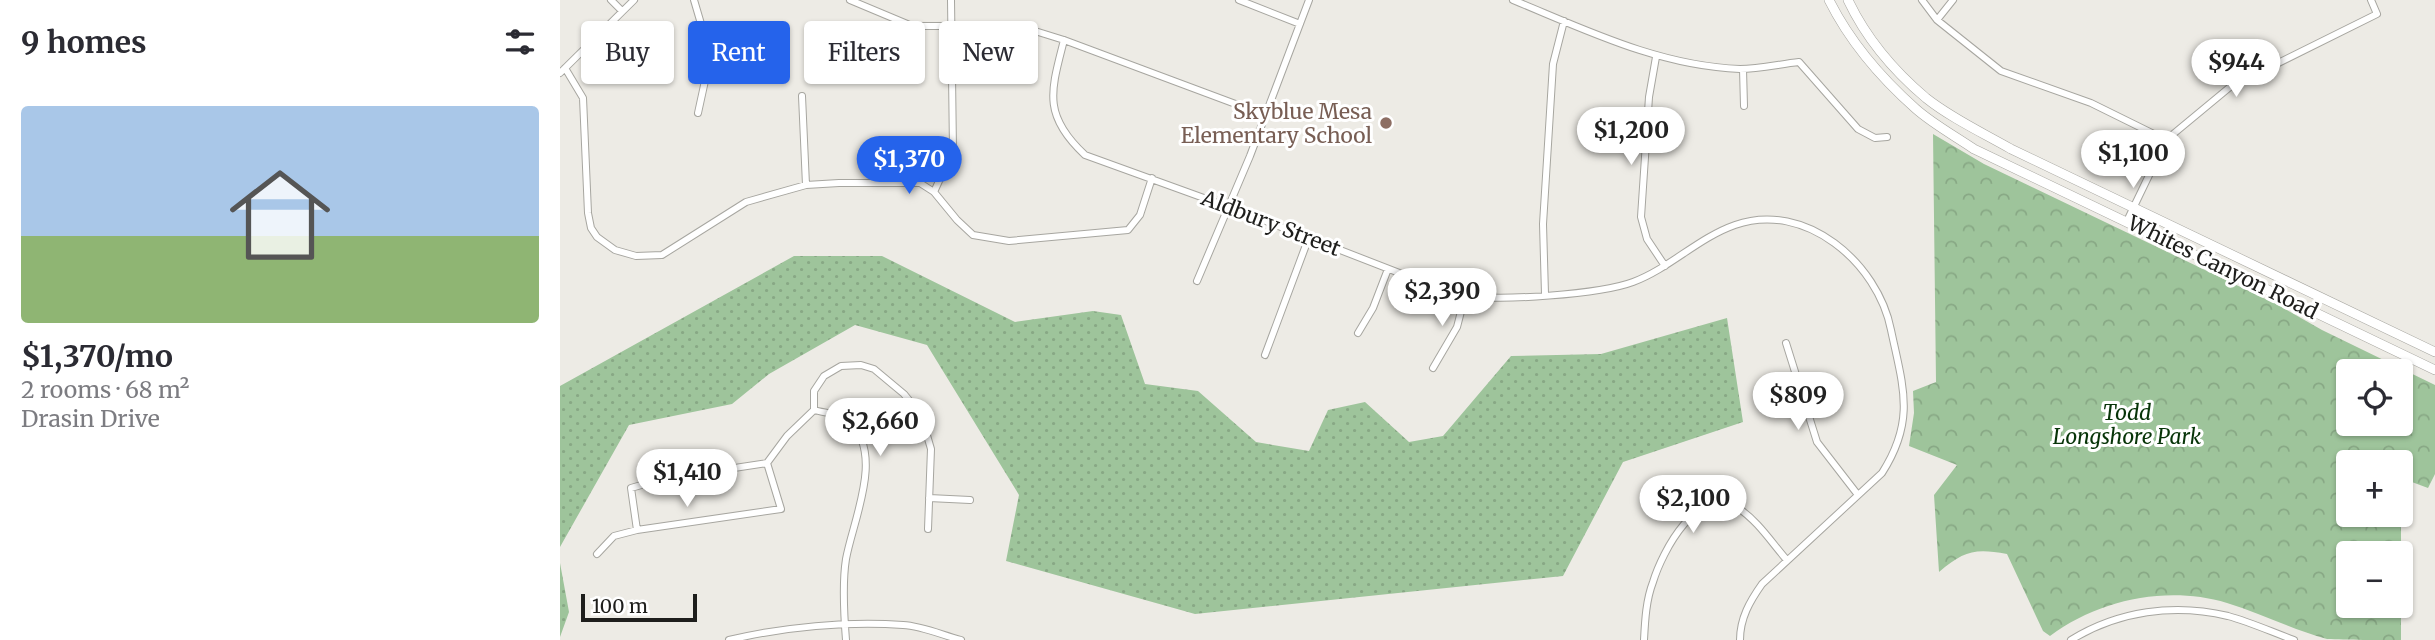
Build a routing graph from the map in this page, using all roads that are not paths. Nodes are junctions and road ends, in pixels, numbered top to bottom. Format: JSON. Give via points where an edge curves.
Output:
{"nodes":[{"id":1,"x":611,"y":0,"type":"edge"},
{"id":2,"x":634,"y":0,"type":"edge"},
{"id":3,"x":694,"y":0,"type":"edge"},
{"id":4,"x":850,"y":0,"type":"edge"},
{"id":5,"x":951,"y":0,"type":"edge"},
{"id":6,"x":1239,"y":0,"type":"edge"},
{"id":7,"x":1309,"y":0,"type":"edge"},
{"id":8,"x":1513,"y":0,"type":"edge"},
{"id":9,"x":1829,"y":0,"type":"edge"},
{"id":10,"x":1848,"y":0,"type":"edge"},
{"id":11,"x":1922,"y":0,"type":"edge"},
{"id":12,"x":1953,"y":0,"type":"edge"},
{"id":13,"x":2371,"y":0,"type":"edge"},
{"id":14,"x":621,"y":10,"type":"junction"},
{"id":15,"x":1937,"y":20,"type":"junction"},
{"id":16,"x":952,"y":21,"type":"edge"},
{"id":17,"x":1564,"y":21,"type":"junction"},
{"id":18,"x":1300,"y":24,"type":"junction"},
{"id":19,"x":939,"y":26,"type":"edge"},
{"id":20,"x":1038,"y":33,"type":"edge"},
{"id":21,"x":1064,"y":40,"type":"junction"},
{"id":22,"x":1656,"y":57,"type":"junction"},
{"id":23,"x":1743,"y":69,"type":"junction"},
{"id":24,"x":563,"y":71,"type":"edge"},
{"id":25,"x":952,"y":84,"type":"edge"},
{"id":26,"x":802,"y":96,"type":"dead end"},
{"id":27,"x":1744,"y":106,"type":"dead end"},
{"id":28,"x":698,"y":113,"type":"dead end"},
{"id":29,"x":1265,"y":115,"type":"junction"},
{"id":30,"x":1887,"y":137,"type":"dead end"},
{"id":31,"x":2166,"y":140,"type":"junction"},
{"id":32,"x":1152,"y":178,"type":"junction"},
{"id":33,"x":806,"y":185,"type":"junction"},
{"id":34,"x":934,"y":192,"type":"junction"},
{"id":35,"x":1229,"y":207,"type":"junction"},
{"id":36,"x":2133,"y":207,"type":"junction"},
{"id":37,"x":2127,"y":220,"type":"junction"},
{"id":38,"x":1309,"y":237,"type":"junction"},
{"id":39,"x":1665,"y":266,"type":"junction"},
{"id":40,"x":1388,"y":269,"type":"junction"},
{"id":41,"x":1196,"y":281,"type":"dead end"},
{"id":42,"x":1545,"y":294,"type":"junction"},
{"id":43,"x":1465,"y":296,"type":"junction"},
{"id":44,"x":1358,"y":333,"type":"dead end"},
{"id":45,"x":1786,"y":343,"type":"dead end"},
{"id":46,"x":2435,"y":352,"type":"edge"},
{"id":47,"x":1265,"y":355,"type":"dead end"},
{"id":48,"x":1433,"y":368,"type":"dead end"},
{"id":49,"x":2435,"y":370,"type":"edge"},
{"id":50,"x":814,"y":410,"type":"junction"},
{"id":51,"x":767,"y":463,"type":"junction"},
{"id":52,"x":1858,"y":495,"type":"junction"},
{"id":53,"x":929,"y":498,"type":"junction"},
{"id":54,"x":970,"y":500,"type":"dead end"},
{"id":55,"x":928,"y":529,"type":"dead end"},
{"id":56,"x":637,"y":530,"type":"junction"},
{"id":57,"x":597,"y":554,"type":"dead end"},
{"id":58,"x":1786,"y":559,"type":"junction"},
{"id":59,"x":845,"y":625,"type":"junction"},
{"id":60,"x":729,"y":640,"type":"edge"},
{"id":61,"x":846,"y":640,"type":"edge"},
{"id":62,"x":961,"y":640,"type":"edge"},
{"id":63,"x":1644,"y":640,"type":"edge"},
{"id":64,"x":1740,"y":640,"type":"edge"},
{"id":65,"x":2071,"y":640,"type":"edge"},
{"id":66,"x":2294,"y":640,"type":"edge"}],
"edges":[{"from":1,"to":14,"type":"street"},
{"from":2,"to":14,"type":"street"},
{"from":3,"to":28,"type":"street","via":[[709,51]]},
{"from":4,"to":19,"type":"street","via":[[912,26]]},
{"from":5,"to":16,"type":"street"},
{"from":6,"to":18,"type":"street"},
{"from":7,"to":18,"type":"street"},
{"from":8,"to":17,"type":"street"},
{"from":9,"to":37,"type":"main road","name":"Whites Canyon Road","via":[[1869,61],[1917,110],[1974,149]]},
{"from":10,"to":36,"type":"main road","name":"Whites Canyon Road","via":[[1872,43],[1927,99],[2011,149]]},
{"from":11,"to":15,"type":"street"},
{"from":12,"to":15,"type":"street"},
{"from":13,"to":31,"type":"street","via":[[2377,14],[2230,86]]},
{"from":14,"to":24,"type":"street"},
{"from":15,"to":31,"type":"street","via":[[2001,71],[2091,103]]},
{"from":17,"to":22,"type":"street"},
{"from":17,"to":42,"type":"street","via":[[1553,64],[1543,224]]},
{"from":18,"to":29,"type":"street"},
{"from":20,"to":21,"type":"street"},
{"from":21,"to":29,"type":"street"},
{"from":21,"to":32,"type":"street","name":"Aldbury Street","via":[[1053,85],[1055,114],[1070,141],[1085,155]]},
{"from":22,"to":23,"type":"street"},
{"from":22,"to":39,"type":"street","via":[[1642,217],[1647,239]]},
{"from":23,"to":27,"type":"street"},
{"from":23,"to":30,"type":"street","via":[[1799,62],[1858,129],[1875,138]]},
{"from":24,"to":33,"type":"street","via":[[583,99],[591,228],[615,250],[636,256],[662,255],[746,202]]},
{"from":25,"to":34,"type":"street","via":[[953,150]]},
{"from":26,"to":33,"type":"street"},
{"from":29,"to":35,"type":"street"},
{"from":31,"to":36,"type":"street"},
{"from":32,"to":34,"type":"street","via":[[1140,215],[1128,230],[1009,241],[973,235]]},
{"from":32,"to":35,"type":"street","name":"Aldbury Street"},
{"from":33,"to":34,"type":"street","via":[[920,183]]},
{"from":35,"to":38,"type":"street","name":"Aldbury Street"},
{"from":35,"to":41,"type":"street"},
{"from":36,"to":37,"type":"street"},
{"from":36,"to":46,"type":"main road","name":"Whites Canyon Road"},
{"from":37,"to":49,"type":"main road","name":"Whites Canyon Road"},
{"from":38,"to":40,"type":"street","name":"Aldbury Street"},
{"from":38,"to":47,"type":"street"},
{"from":39,"to":42,"type":"street","name":"Aldbury Street","via":[[1605,289]]},
{"from":39,"to":52,"type":"street","name":"Aldbury Street","via":[[1734,225],[1764,219],[1807,227],[1826,236],[1849,257],[1880,294],[1904,391],[1896,451],[1882,473]]},
{"from":40,"to":43,"type":"street","name":"Aldbury Street"},
{"from":40,"to":44,"type":"street"},
{"from":42,"to":43,"type":"street","name":"Aldbury Street"},
{"from":43,"to":48,"type":"street","via":[[1457,327]]},
{"from":45,"to":52,"type":"street","via":[[1817,442]]},
{"from":50,"to":51,"type":"street"},
{"from":50,"to":53,"type":"street","via":[[814,391],[824,376],[841,366],[861,365],[886,377],[921,415],[930,449]]},
{"from":50,"to":59,"type":"street","via":[[848,419],[861,437],[867,459],[859,517],[846,560]]},
{"from":51,"to":56,"type":"street","via":[[662,478],[632,488]]},
{"from":51,"to":56,"type":"street","via":[[781,509]]},
{"from":52,"to":58,"type":"street","name":"Aldbury Street"},
{"from":53,"to":54,"type":"street"},
{"from":53,"to":55,"type":"street"},
{"from":56,"to":57,"type":"street","via":[[614,536]]},
{"from":58,"to":63,"type":"street","via":[[1737,507],[1709,504],[1685,522],[1665,555],[1653,582]]},
{"from":58,"to":64,"type":"street","name":"Aldbury Street","via":[[1750,601]]},
{"from":59,"to":60,"type":"street","via":[[763,632]]},
{"from":59,"to":61,"type":"street"},
{"from":59,"to":62,"type":"street","via":[[905,625]]},
{"from":65,"to":66,"type":"street","via":[[2113,620],[2182,610],[2231,617]]}]}
